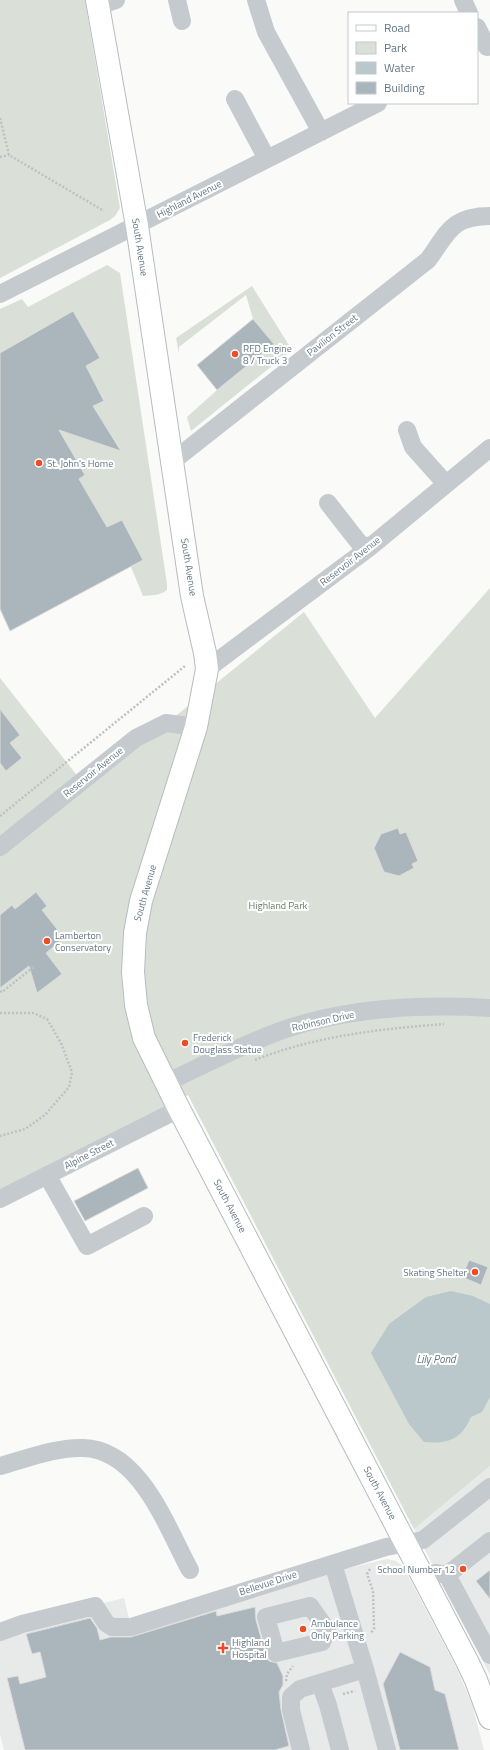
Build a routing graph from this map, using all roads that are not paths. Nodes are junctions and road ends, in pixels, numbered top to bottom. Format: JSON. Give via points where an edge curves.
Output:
{"nodes":[{"id":1,"x":177,"y":0,"type":"edge"},
{"id":2,"x":256,"y":0,"type":"edge"},
{"id":3,"x":463,"y":0,"type":"edge"},
{"id":4,"x":104,"y":2,"type":"edge"},
{"id":5,"x":469,"y":12,"type":"edge"},
{"id":6,"x":182,"y":21,"type":"dead end"},
{"id":7,"x":478,"y":30,"type":"edge"},
{"id":8,"x":485,"y":48,"type":"edge"},
{"id":9,"x":235,"y":99,"type":"dead end"},
{"id":10,"x":376,"y":104,"type":"edge"},
{"id":11,"x":321,"y":132,"type":"junction"},
{"id":12,"x":267,"y":159,"type":"junction"},
{"id":13,"x":490,"y":216,"type":"edge"},
{"id":14,"x":137,"y":226,"type":"junction"},
{"id":15,"x":0,"y":294,"type":"edge"},
{"id":16,"x":407,"y":430,"type":"dead end"},
{"id":17,"x":490,"y":448,"type":"edge"},
{"id":18,"x":173,"y":461,"type":"junction"},
{"id":19,"x":446,"y":484,"type":"junction"},
{"id":20,"x":328,"y":503,"type":"dead end"},
{"id":21,"x":370,"y":547,"type":"junction"},
{"id":22,"x":207,"y":669,"type":"junction"},
{"id":23,"x":196,"y":727,"type":"junction"},
{"id":24,"x":0,"y":846,"type":"edge"},
{"id":25,"x":490,"y":1008,"type":"edge"},
{"id":26,"x":166,"y":1083,"type":"junction"},
{"id":27,"x":179,"y":1109,"type":"junction"},
{"id":28,"x":47,"y":1175,"type":"junction"},
{"id":29,"x":0,"y":1200,"type":"edge"},
{"id":30,"x":144,"y":1216,"type":"dead end"},
{"id":31,"x":0,"y":1466,"type":"edge"},
{"id":32,"x":490,"y":1487,"type":"edge"},
{"id":33,"x":490,"y":1541,"type":"edge"},
{"id":34,"x":406,"y":1543,"type":"junction"},
{"id":35,"x":333,"y":1564,"type":"junction"},
{"id":36,"x":190,"y":1570,"type":"dead end"},
{"id":37,"x":447,"y":1575,"type":"junction"},
{"id":38,"x":423,"y":1578,"type":"junction"},
{"id":39,"x":350,"y":1620,"type":"junction"},
{"id":40,"x":327,"y":1630,"type":"dead end"},
{"id":41,"x":0,"y":1632,"type":"edge"},
{"id":42,"x":490,"y":1655,"type":"edge"},
{"id":43,"x":366,"y":1670,"type":"junction"},
{"id":44,"x":320,"y":1683,"type":"junction"},
{"id":45,"x":490,"y":1718,"type":"edge"},
{"id":46,"x":301,"y":1750,"type":"edge"},
{"id":47,"x":340,"y":1750,"type":"edge"},
{"id":48,"x":387,"y":1750,"type":"edge"}],
"edges":[{"from":1,"to":6,"type":"street"},
{"from":2,"to":11,"type":"street","via":[[266,32]]},
{"from":3,"to":5,"type":"street"},
{"from":4,"to":14,"type":"main road","name":"South Avenue"},
{"from":7,"to":8,"type":"street"},
{"from":9,"to":12,"type":"street"},
{"from":10,"to":11,"type":"street","name":"Highland Avenue"},
{"from":11,"to":12,"type":"street","name":"Highland Avenue"},
{"from":12,"to":14,"type":"street","name":"Highland Avenue"},
{"from":13,"to":18,"type":"street","name":"Pavilion Street","via":[[460,222],[448,229],[428,260]]},
{"from":14,"to":15,"type":"street","name":"Highland Avenue"},
{"from":14,"to":18,"type":"main road","name":"South Avenue"},
{"from":16,"to":19,"type":"street","via":[[413,447]]},
{"from":17,"to":19,"type":"street","name":"Reservoir Avenue"},
{"from":18,"to":22,"type":"main road","name":"South Avenue","via":[[192,596]]},
{"from":19,"to":21,"type":"street","name":"Reservoir Avenue"},
{"from":20,"to":21,"type":"street","via":[[360,544]]},
{"from":21,"to":22,"type":"street","name":"Reservoir Avenue"},
{"from":22,"to":23,"type":"main road","name":"South Avenue"},
{"from":23,"to":24,"type":"street","name":"Reservoir Avenue","via":[[166,723],[136,738]]},
{"from":23,"to":26,"type":"main road","name":"South Avenue","via":[[141,901],[135,934],[133,972],[136,1005],[144,1038]]},
{"from":25,"to":26,"type":"street","name":"Robinson Drive","via":[[410,1007],[348,1014],[310,1022],[260,1039]]},
{"from":26,"to":27,"type":"main road","name":"South Avenue"},
{"from":27,"to":28,"type":"street","name":"Alpine Street"},
{"from":27,"to":34,"type":"main road","name":"South Avenue"},
{"from":28,"to":29,"type":"street","name":"Alpine Street"},
{"from":28,"to":30,"type":"street","via":[[87,1246]]},
{"from":31,"to":36,"type":"street","via":[[63,1450],[83,1448],[103,1451],[121,1460],[136,1474],[149,1492]]},
{"from":32,"to":34,"type":"street","name":"Bellevue Drive","via":[[423,1540]]},
{"from":33,"to":37,"type":"street"},
{"from":34,"to":35,"type":"street","name":"Bellevue Drive"},
{"from":34,"to":38,"type":"main road","name":"South Avenue"},
{"from":35,"to":39,"type":"street"},
{"from":35,"to":41,"type":"street","name":"Bellevue Drive","via":[[131,1627],[112,1627],[106,1623],[95,1606]]},
{"from":37,"to":38,"type":"street","via":[[435,1573]]},
{"from":37,"to":42,"type":"street"},
{"from":38,"to":45,"type":"main road","name":"South Avenue","via":[[476,1680]]},
{"from":39,"to":40,"type":"street"},
{"from":39,"to":43,"type":"street"},
{"from":43,"to":44,"type":"street"},
{"from":43,"to":48,"type":"street"},
{"from":44,"to":46,"type":"street","via":[[300,1688],[291,1697],[291,1710]]},
{"from":44,"to":47,"type":"street"}]}
